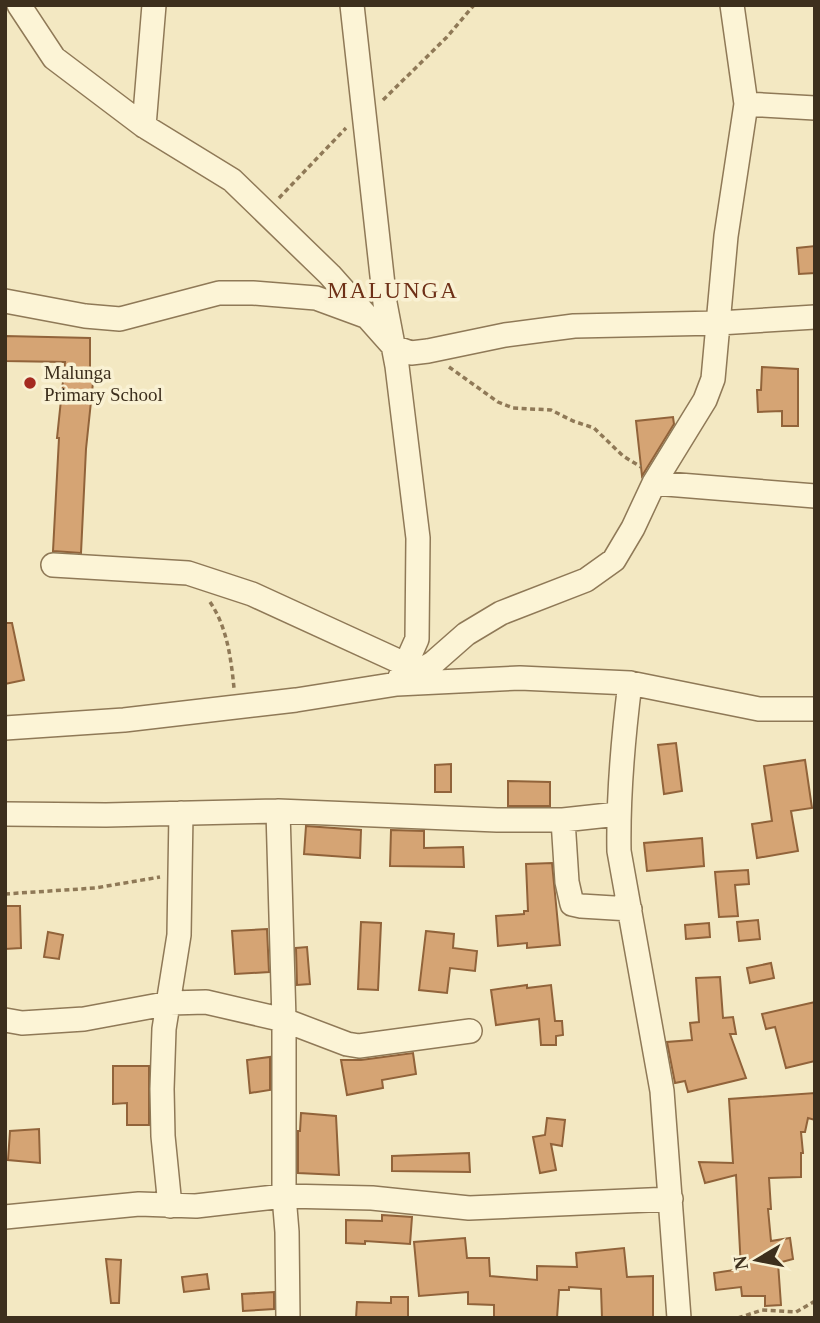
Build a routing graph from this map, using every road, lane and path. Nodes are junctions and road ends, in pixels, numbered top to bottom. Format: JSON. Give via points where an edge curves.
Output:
{"nodes":[{"id":1,"x":19,"y":5,"type":"edge"},
{"id":2,"x":155,"y":5,"type":"edge"},
{"id":3,"x":352,"y":5,"type":"edge"},
{"id":4,"x":474,"y":5,"type":"edge"},
{"id":5,"x":730,"y":9,"type":"edge"},
{"id":6,"x":746,"y":104,"type":"junction"},
{"id":7,"x":815,"y":108,"type":"edge"},
{"id":8,"x":364,"y":113,"type":"junction"},
{"id":9,"x":144,"y":126,"type":"junction"},
{"id":10,"x":265,"y":212,"type":"junction"},
{"id":11,"x":5,"y":301,"type":"edge"},
{"id":12,"x":368,"y":317,"type":"junction"},
{"id":13,"x":815,"y":317,"type":"edge"},
{"id":14,"x":719,"y":323,"type":"junction"},
{"id":15,"x":394,"y":347,"type":"junction"},
{"id":16,"x":428,"y":351,"type":"junction"},
{"id":17,"x":656,"y":480,"type":"junction"},
{"id":18,"x":815,"y":496,"type":"edge"},
{"id":19,"x":53,"y":565,"type":"dead end"},
{"id":20,"x":208,"y":599,"type":"dead end"},
{"id":21,"x":402,"y":674,"type":"junction"},
{"id":22,"x":630,"y":683,"type":"junction"},
{"id":23,"x":236,"y":707,"type":"junction"},
{"id":24,"x":815,"y":709,"type":"edge"},
{"id":25,"x":5,"y":727,"type":"edge"},
{"id":26,"x":278,"y":811,"type":"junction"},
{"id":27,"x":5,"y":814,"type":"edge"},
{"id":28,"x":181,"y":814,"type":"junction"},
{"id":29,"x":618,"y":814,"type":"junction"},
{"id":30,"x":563,"y":820,"type":"junction"},
{"id":31,"x":180,"y":874,"type":"junction"},
{"id":32,"x":5,"y":894,"type":"edge"},
{"id":33,"x":629,"y":909,"type":"junction"},
{"id":34,"x":170,"y":1003,"type":"junction"},
{"id":35,"x":5,"y":1020,"type":"edge"},
{"id":36,"x":284,"y":1020,"type":"junction"},
{"id":37,"x":470,"y":1031,"type":"dead end"},
{"id":38,"x":284,"y":1196,"type":"junction"},
{"id":39,"x":671,"y":1199,"type":"junction"},
{"id":40,"x":170,"y":1206,"type":"junction"},
{"id":41,"x":5,"y":1217,"type":"edge"},
{"id":42,"x":815,"y":1301,"type":"edge"},
{"id":43,"x":288,"y":1318,"type":"edge"},
{"id":44,"x":679,"y":1318,"type":"edge"},
{"id":45,"x":738,"y":1318,"type":"edge"}],
"edges":[{"from":1,"to":9,"type":"street","via":[[54,58]]},
{"from":2,"to":9,"type":"street"},
{"from":3,"to":8,"type":"street"},
{"from":4,"to":8,"type":"path","via":[[401,83]]},
{"from":5,"to":6,"type":"street"},
{"from":6,"to":7,"type":"street"},
{"from":6,"to":14,"type":"street","via":[[726,236]]},
{"from":8,"to":10,"type":"path","via":[[331,141]]},
{"from":8,"to":15,"type":"street"},
{"from":9,"to":10,"type":"street","via":[[232,180]]},
{"from":10,"to":12,"type":"street"},
{"from":11,"to":12,"type":"street","via":[[120,319],[219,293],[289,295],[316,298]]},
{"from":12,"to":15,"type":"street"},
{"from":13,"to":14,"type":"street"},
{"from":14,"to":16,"type":"street","via":[[575,326]]},
{"from":14,"to":17,"type":"street","via":[[713,379],[705,400]]},
{"from":15,"to":16,"type":"street"},
{"from":15,"to":21,"type":"street","via":[[418,538],[417,639]]},
{"from":16,"to":17,"type":"path","via":[[498,402],[513,408],[551,410],[594,428]]},
{"from":17,"to":18,"type":"street"},
{"from":17,"to":21,"type":"street","via":[[620,553],[606,567],[586,580],[501,613],[466,634],[433,663]]},
{"from":19,"to":21,"type":"street","via":[[188,573],[252,594]]},
{"from":20,"to":23,"type":"path","via":[[228,646]]},
{"from":21,"to":22,"type":"street"},
{"from":21,"to":23,"type":"street","via":[[296,700]]},
{"from":22,"to":24,"type":"street","via":[[759,709]]},
{"from":22,"to":29,"type":"street"},
{"from":23,"to":25,"type":"street"},
{"from":26,"to":28,"type":"street"},
{"from":26,"to":30,"type":"street"},
{"from":26,"to":36,"type":"street"},
{"from":27,"to":28,"type":"street"},
{"from":28,"to":31,"type":"street"},
{"from":29,"to":30,"type":"street"},
{"from":29,"to":33,"type":"street"},
{"from":30,"to":33,"type":"street","via":[[572,904]]},
{"from":31,"to":32,"type":"path","via":[[95,888]]},
{"from":31,"to":34,"type":"street","via":[[179,935]]},
{"from":33,"to":39,"type":"street","via":[[662,1091]]},
{"from":34,"to":35,"type":"street","via":[[84,1019]]},
{"from":34,"to":36,"type":"street","via":[[206,1002]]},
{"from":34,"to":40,"type":"street","via":[[164,1029],[162,1089]]},
{"from":36,"to":37,"type":"street","via":[[359,1046]]},
{"from":36,"to":38,"type":"street"},
{"from":38,"to":39,"type":"street","via":[[372,1198],[469,1208]]},
{"from":38,"to":40,"type":"street"},
{"from":38,"to":43,"type":"street"},
{"from":39,"to":44,"type":"street"},
{"from":40,"to":41,"type":"street","via":[[139,1204]]},
{"from":42,"to":45,"type":"path","via":[[796,1312],[762,1310]]}]}
